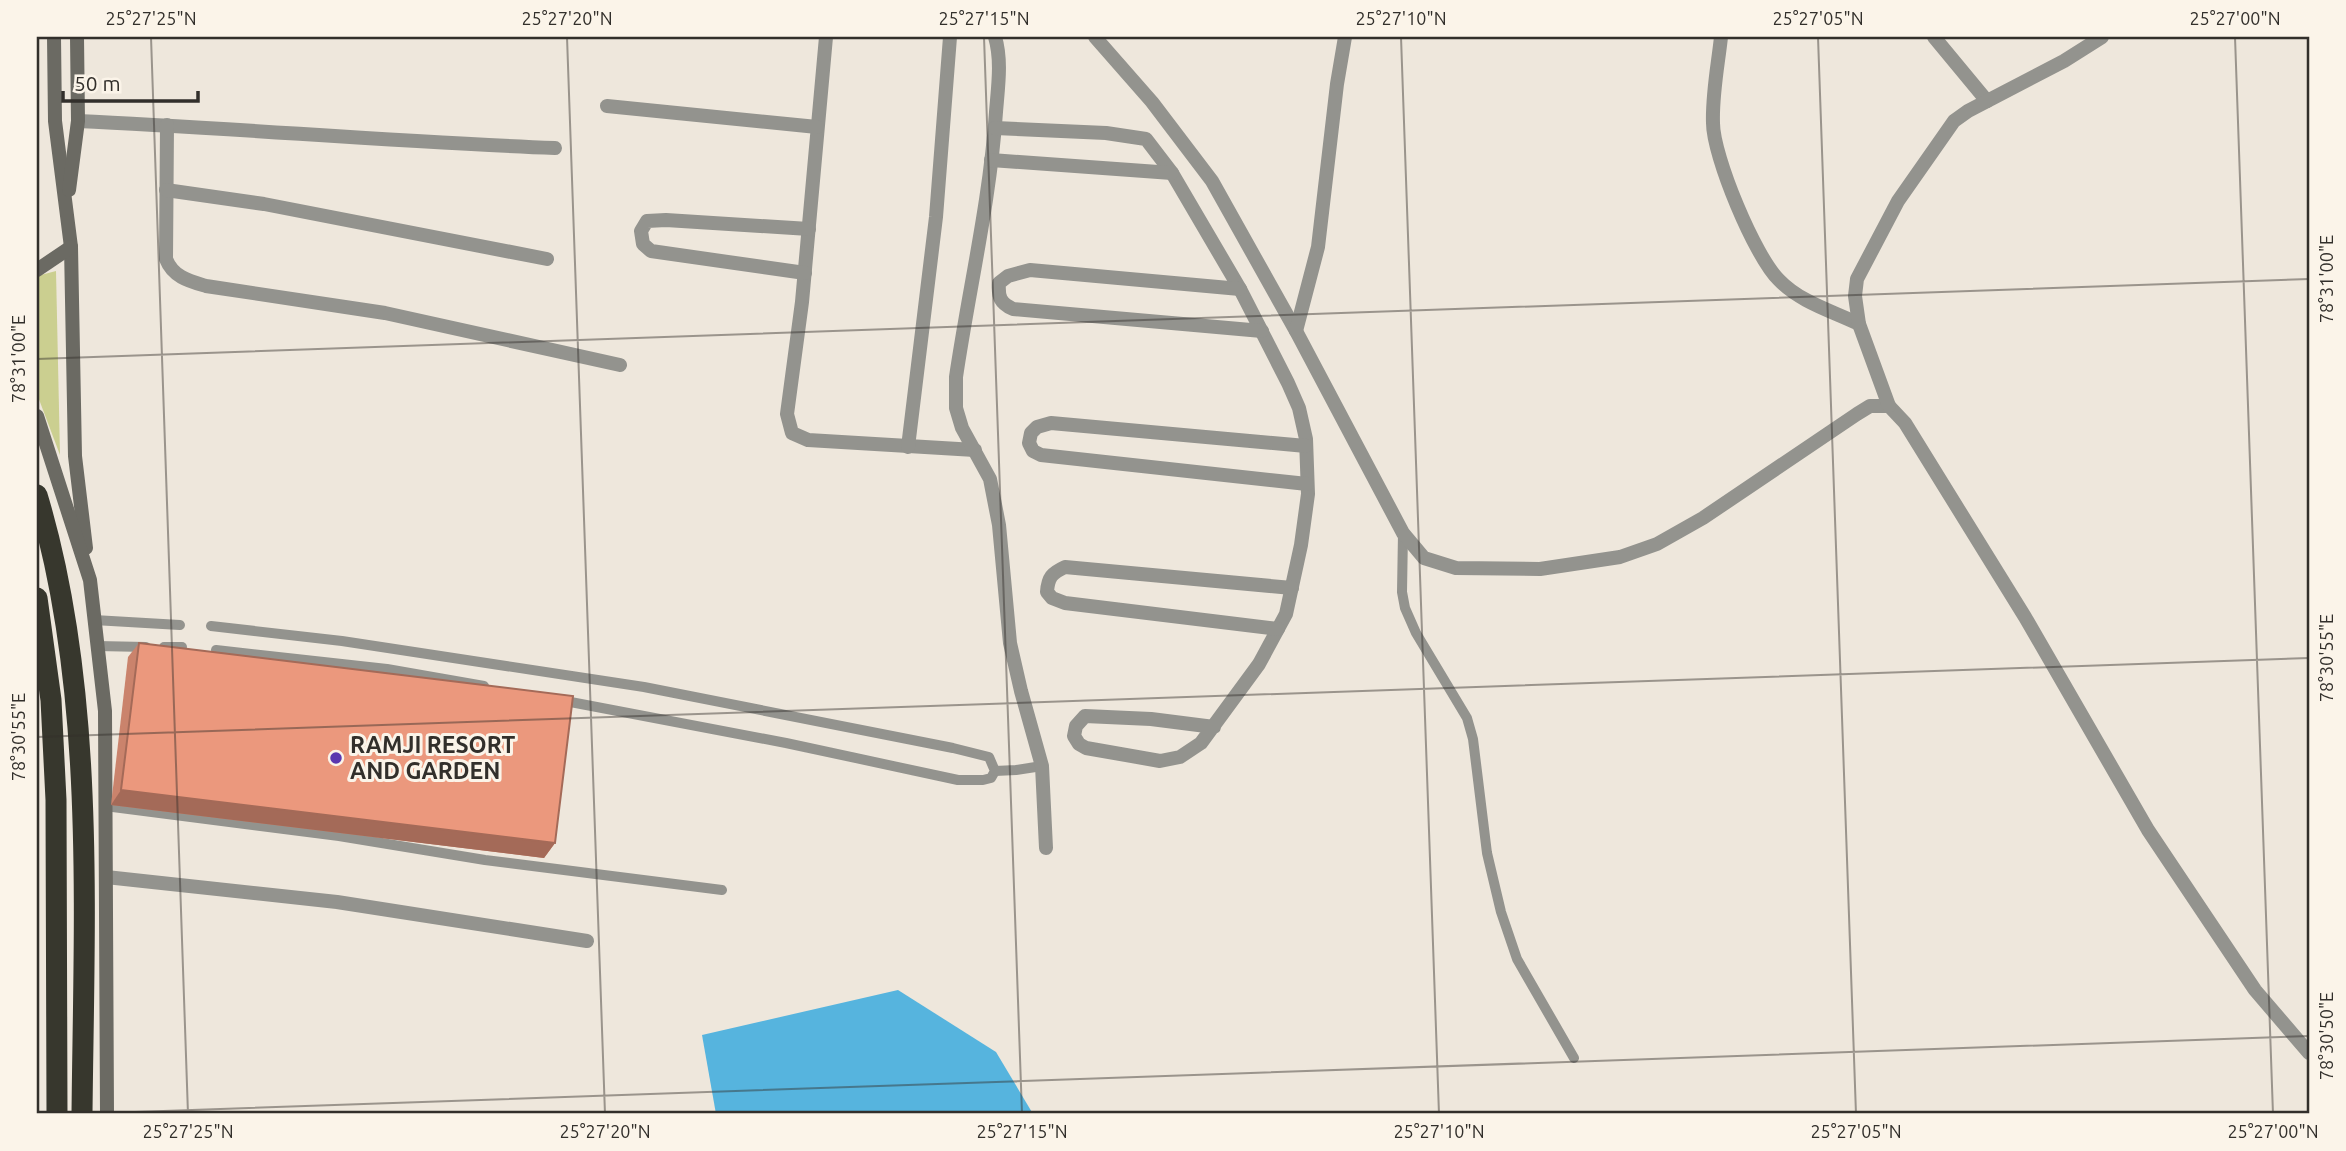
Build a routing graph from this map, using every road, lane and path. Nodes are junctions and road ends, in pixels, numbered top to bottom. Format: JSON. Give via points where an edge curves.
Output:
{"nodes":[{"id":1,"x":54,"y":37,"type":"edge"},
{"id":2,"x":77,"y":37,"type":"edge"},
{"id":3,"x":826,"y":37,"type":"edge"},
{"id":4,"x":950,"y":37,"type":"edge"},
{"id":5,"x":995,"y":37,"type":"edge"},
{"id":6,"x":1095,"y":37,"type":"edge"},
{"id":7,"x":1345,"y":37,"type":"edge"},
{"id":8,"x":1721,"y":37,"type":"edge"},
{"id":9,"x":1934,"y":37,"type":"edge"},
{"id":10,"x":2102,"y":37,"type":"edge"},
{"id":11,"x":1987,"y":101,"type":"junction"},
{"id":12,"x":607,"y":107,"type":"dead end"},
{"id":13,"x":78,"y":121,"type":"junction"},
{"id":14,"x":167,"y":125,"type":"junction"},
{"id":15,"x":817,"y":127,"type":"junction"},
{"id":16,"x":995,"y":128,"type":"junction"},
{"id":17,"x":555,"y":148,"type":"dead end"},
{"id":18,"x":991,"y":160,"type":"junction"},
{"id":19,"x":1172,"y":173,"type":"junction"},
{"id":20,"x":166,"y":190,"type":"junction"},
{"id":21,"x":66,"y":212,"type":"junction"},
{"id":22,"x":809,"y":229,"type":"junction"},
{"id":23,"x":71,"y":247,"type":"junction"},
{"id":24,"x":547,"y":259,"type":"dead end"},
{"id":25,"x":37,"y":270,"type":"edge"},
{"id":26,"x":805,"y":273,"type":"junction"},
{"id":27,"x":1240,"y":289,"type":"junction"},
{"id":28,"x":1859,"y":324,"type":"junction"},
{"id":29,"x":1262,"y":331,"type":"junction"},
{"id":30,"x":1296,"y":331,"type":"junction"},
{"id":31,"x":620,"y":365,"type":"dead end"},
{"id":32,"x":1889,"y":406,"type":"junction"},
{"id":33,"x":37,"y":416,"type":"edge"},
{"id":34,"x":1306,"y":446,"type":"junction"},
{"id":35,"x":908,"y":447,"type":"junction"},
{"id":36,"x":975,"y":450,"type":"junction"},
{"id":37,"x":1307,"y":484,"type":"junction"},
{"id":38,"x":37,"y":495,"type":"edge"},
{"id":39,"x":1403,"y":533,"type":"junction"},
{"id":40,"x":90,"y":580,"type":"junction"},
{"id":41,"x":1292,"y":588,"type":"junction"},
{"id":42,"x":37,"y":598,"type":"edge"},
{"id":43,"x":94,"y":620,"type":"junction"},
{"id":44,"x":180,"y":625,"type":"dead end"},
{"id":45,"x":211,"y":626,"type":"dead end"},
{"id":46,"x":1278,"y":629,"type":"junction"},
{"id":47,"x":97,"y":646,"type":"junction"},
{"id":48,"x":182,"y":647,"type":"edge"},
{"id":49,"x":216,"y":650,"type":"edge"},
{"id":50,"x":499,"y":688,"type":"edge"},
{"id":51,"x":552,"y":698,"type":"edge"},
{"id":52,"x":1214,"y":727,"type":"junction"},
{"id":53,"x":1042,"y":766,"type":"junction"},
{"id":54,"x":995,"y":771,"type":"junction"},
{"id":55,"x":105,"y":806,"type":"junction"},
{"id":56,"x":1046,"y":848,"type":"dead end"},
{"id":57,"x":106,"y":877,"type":"junction"},
{"id":58,"x":722,"y":890,"type":"dead end"},
{"id":59,"x":587,"y":941,"type":"dead end"},
{"id":60,"x":2309,"y":1053,"type":"edge"},
{"id":61,"x":1574,"y":1058,"type":"dead end"},
{"id":62,"x":57,"y":1114,"type":"edge"},
{"id":63,"x":82,"y":1114,"type":"edge"},
{"id":64,"x":107,"y":1114,"type":"edge"}],
"edges":[{"from":1,"to":21,"type":"street","via":[[55,121]]},
{"from":2,"to":13,"type":"street"},
{"from":3,"to":15,"type":"street"},
{"from":4,"to":35,"type":"street","via":[[936,217]]},
{"from":5,"to":16,"type":"street"},
{"from":6,"to":30,"type":"street","via":[[1212,181]]},
{"from":7,"to":30,"type":"street","via":[[1318,247]]},
{"from":8,"to":28,"type":"street","via":[[1714,93],[1715,144],[1754,241],[1779,281],[1797,295]]},
{"from":9,"to":11,"type":"street"},
{"from":10,"to":11,"type":"street"},
{"from":11,"to":28,"type":"street","via":[[1954,121],[1898,201],[1857,279]]},
{"from":12,"to":15,"type":"street"},
{"from":13,"to":14,"type":"street"},
{"from":13,"to":21,"type":"street"},
{"from":14,"to":17,"type":"street"},
{"from":14,"to":20,"type":"street"},
{"from":15,"to":22,"type":"street"},
{"from":16,"to":18,"type":"street"},
{"from":16,"to":19,"type":"street","via":[[1146,139]]},
{"from":18,"to":19,"type":"street"},
{"from":18,"to":36,"type":"street","via":[[956,377],[956,408]]},
{"from":19,"to":27,"type":"street"},
{"from":20,"to":24,"type":"street","via":[[264,204]]},
{"from":20,"to":31,"type":"street","via":[[166,259],[170,269],[193,283],[385,313]]},
{"from":21,"to":23,"type":"street"},
{"from":22,"to":26,"type":"street"},
{"from":22,"to":26,"type":"street","via":[[666,220],[647,222],[641,232],[643,244],[651,251]]},
{"from":23,"to":25,"type":"street"},
{"from":23,"to":40,"type":"street","via":[[75,456]]},
{"from":26,"to":35,"type":"street","via":[[787,414],[792,433],[808,440]]},
{"from":27,"to":29,"type":"street"},
{"from":27,"to":29,"type":"street","via":[[1030,270],[999,283],[998,296],[1013,309]]},
{"from":28,"to":32,"type":"street"},
{"from":29,"to":34,"type":"street","via":[[1299,408]]},
{"from":30,"to":39,"type":"street"},
{"from":32,"to":39,"type":"street","via":[[1870,406],[1703,518],[1657,544],[1620,557],[1540,569],[1456,568],[1424,558]]},
{"from":32,"to":60,"type":"street","via":[[1905,423],[2025,617],[2148,830],[2255,990]]},
{"from":33,"to":40,"type":"street"},
{"from":34,"to":37,"type":"street"},
{"from":34,"to":37,"type":"street","via":[[1051,423],[1031,433],[1029,443],[1032,451],[1041,455]]},
{"from":35,"to":36,"type":"street"},
{"from":36,"to":53,"type":"street","via":[[990,479],[1010,643]]},
{"from":37,"to":41,"type":"street"},
{"from":38,"to":63,"type":"highway","via":[[59,582],[74,700],[85,919]]},
{"from":39,"to":61,"type":"lane","via":[[1405,608],[1467,718],[1487,853],[1501,912],[1517,959]]},
{"from":40,"to":43,"type":"street"},
{"from":41,"to":46,"type":"street"},
{"from":41,"to":46,"type":"street","via":[[1065,567],[1047,582],[1052,598],[1065,603]]},
{"from":42,"to":62,"type":"highway","via":[[51,700],[56,800]]},
{"from":43,"to":44,"type":"lane"},
{"from":43,"to":47,"type":"street"},
{"from":45,"to":54,"type":"lane","via":[[644,687],[953,748],[989,757]]},
{"from":46,"to":52,"type":"street"},
{"from":47,"to":48,"type":"lane"},
{"from":47,"to":55,"type":"street","via":[[104,711]]},
{"from":49,"to":50,"type":"lane","via":[[387,669]]},
{"from":51,"to":54,"type":"lane","via":[[958,780],[992,778]]},
{"from":52,"to":52,"type":"street","via":[[1085,716],[1074,736],[1086,748],[1160,761],[1180,757]]},
{"from":53,"to":54,"type":"lane"},
{"from":53,"to":56,"type":"street"},
{"from":55,"to":57,"type":"street"},
{"from":55,"to":58,"type":"lane"},
{"from":57,"to":59,"type":"street","via":[[337,902]]},
{"from":57,"to":64,"type":"street"}]}
